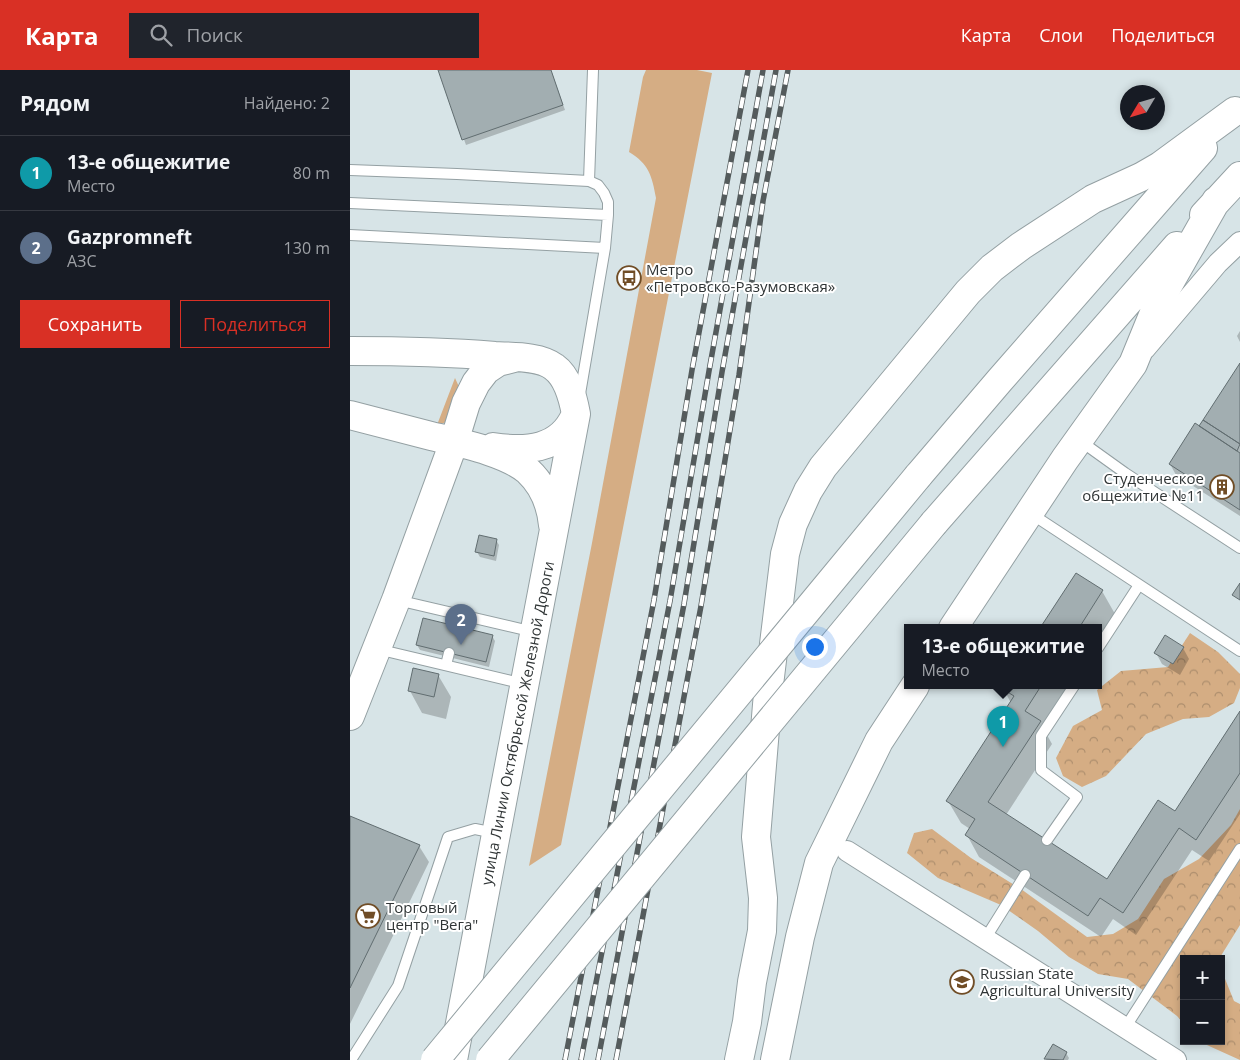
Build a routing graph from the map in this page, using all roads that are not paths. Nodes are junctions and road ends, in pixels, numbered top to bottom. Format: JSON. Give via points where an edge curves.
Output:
{"nodes":[{"id":1,"x":594,"y":70,"type":"edge"},
{"id":2,"x":1238,"y":109,"type":"edge"},
{"id":3,"x":350,"y":170,"type":"edge"},
{"id":4,"x":1240,"y":176,"type":"edge"},
{"id":5,"x":589,"y":181,"type":"junction"},
{"id":6,"x":1216,"y":201,"type":"junction"},
{"id":7,"x":350,"y":203,"type":"edge"},
{"id":8,"x":608,"y":215,"type":"junction"},
{"id":9,"x":350,"y":236,"type":"edge"},
{"id":10,"x":1239,"y":244,"type":"edge"},
{"id":11,"x":605,"y":248,"type":"junction"},
{"id":12,"x":350,"y":351,"type":"edge"},
{"id":13,"x":516,"y":357,"type":"junction"},
{"id":14,"x":1133,"y":364,"type":"junction"},
{"id":15,"x":576,"y":414,"type":"junction"},
{"id":16,"x":350,"y":415,"type":"edge"},
{"id":17,"x":1078,"y":440,"type":"junction"},
{"id":18,"x":454,"y":442,"type":"junction"},
{"id":19,"x":1029,"y":513,"type":"junction"},
{"id":20,"x":554,"y":534,"type":"junction"},
{"id":21,"x":1240,"y":548,"type":"edge"},
{"id":22,"x":1139,"y":585,"type":"junction"},
{"id":23,"x":396,"y":600,"type":"junction"},
{"id":24,"x":458,"y":614,"type":"junction"},
{"id":25,"x":956,"y":624,"type":"edge"},
{"id":26,"x":456,"y":626,"type":"dead end"},
{"id":27,"x":534,"y":633,"type":"junction"},
{"id":28,"x":1102,"y":642,"type":"edge"},
{"id":29,"x":376,"y":648,"type":"junction"},
{"id":30,"x":1240,"y":651,"type":"edge"},
{"id":31,"x":449,"y":653,"type":"dead end"},
{"id":32,"x":446,"y":665,"type":"junction"},
{"id":33,"x":524,"y":684,"type":"junction"},
{"id":34,"x":913,"y":689,"type":"edge"},
{"id":35,"x":1072,"y":689,"type":"edge"},
{"id":36,"x":350,"y":716,"type":"edge"},
{"id":37,"x":496,"y":834,"type":"junction"},
{"id":38,"x":1047,"y":840,"type":"dead end"},
{"id":39,"x":1240,"y":850,"type":"edge"},
{"id":40,"x":852,"y":855,"type":"dead end"},
{"id":41,"x":1025,"y":875,"type":"dead end"},
{"id":42,"x":984,"y":939,"type":"junction"},
{"id":43,"x":1125,"y":1028,"type":"junction"},
{"id":44,"x":351,"y":1060,"type":"edge"},
{"id":45,"x":435,"y":1060,"type":"edge"},
{"id":46,"x":453,"y":1060,"type":"edge"},
{"id":47,"x":490,"y":1060,"type":"edge"},
{"id":48,"x":738,"y":1060,"type":"edge"},
{"id":49,"x":775,"y":1060,"type":"edge"},
{"id":50,"x":1176,"y":1060,"type":"edge"}],
"edges":[{"from":1,"to":5,"type":"lane"},
{"from":2,"to":45,"type":"main road","bridge":true,"via":[[918,476]]},
{"from":2,"to":48,"type":"main road","via":[[1160,166],[1093,199],[992,268],[968,292],[823,467],[808,491],[793,524],[785,554],[768,693],[756,837],[763,898],[762,931]]},
{"from":3,"to":5,"type":"lane"},
{"from":4,"to":6,"type":"main road"},
{"from":5,"to":8,"type":"lane","via":[[604,192]]},
{"from":6,"to":14,"type":"main road","via":[[1158,304]]},
{"from":6,"to":47,"type":"main road","bridge":true,"via":[[934,523]]},
{"from":7,"to":8,"type":"lane"},
{"from":8,"to":11,"type":"lane"},
{"from":9,"to":11,"type":"lane"},
{"from":10,"to":14,"type":"street","via":[[1218,263]]},
{"from":11,"to":15,"type":"lane"},
{"from":12,"to":13,"type":"main road","via":[[450,352]]},
{"from":13,"to":15,"type":"main road","via":[[534,359],[554,367],[569,388]]},
{"from":13,"to":18,"type":"main road","via":[[498,362],[476,383],[466,402]]},
{"from":14,"to":17,"type":"main road"},
{"from":15,"to":18,"type":"main road","via":[[570,427],[548,444],[520,449]]},
{"from":15,"to":20,"type":"main road","name":"улица Линии Октябрьской Железной Дороги"},
{"from":16,"to":18,"type":"main road"},
{"from":17,"to":19,"type":"main road"},
{"from":17,"to":21,"type":"lane"},
{"from":18,"to":20,"type":"main road","via":[[502,456],[528,471],[548,501]]},
{"from":18,"to":23,"type":"main road"},
{"from":19,"to":22,"type":"lane"},
{"from":19,"to":25,"type":"main road"},
{"from":20,"to":27,"type":"main road","name":"улица Линии Октябрьской Железной Дороги"},
{"from":22,"to":28,"type":"lane"},
{"from":22,"to":30,"type":"lane"},
{"from":23,"to":24,"type":"lane"},
{"from":23,"to":29,"type":"main road"},
{"from":24,"to":26,"type":"lane"},
{"from":24,"to":27,"type":"lane"},
{"from":27,"to":33,"type":"main road","name":"улица Линии Октябрьской Железной Дороги"},
{"from":29,"to":32,"type":"lane"},
{"from":29,"to":36,"type":"main road"},
{"from":31,"to":32,"type":"lane"},
{"from":32,"to":33,"type":"lane"},
{"from":33,"to":37,"type":"main road","name":"улица Линии Октябрьской Железной Дороги"},
{"from":34,"to":49,"type":"main road","via":[[879,741],[819,863]]},
{"from":35,"to":38,"type":"lane","via":[[1041,736],[1041,770],[1077,797]]},
{"from":37,"to":44,"type":"lane","via":[[475,829],[448,837],[398,986]]},
{"from":37,"to":46,"type":"main road","name":"улица Линии Октябрьской Железной Дороги"},
{"from":39,"to":43,"type":"lane"},
{"from":40,"to":42,"type":"street"},
{"from":41,"to":42,"type":"lane"},
{"from":42,"to":43,"type":"street"},
{"from":43,"to":50,"type":"street"}]}
